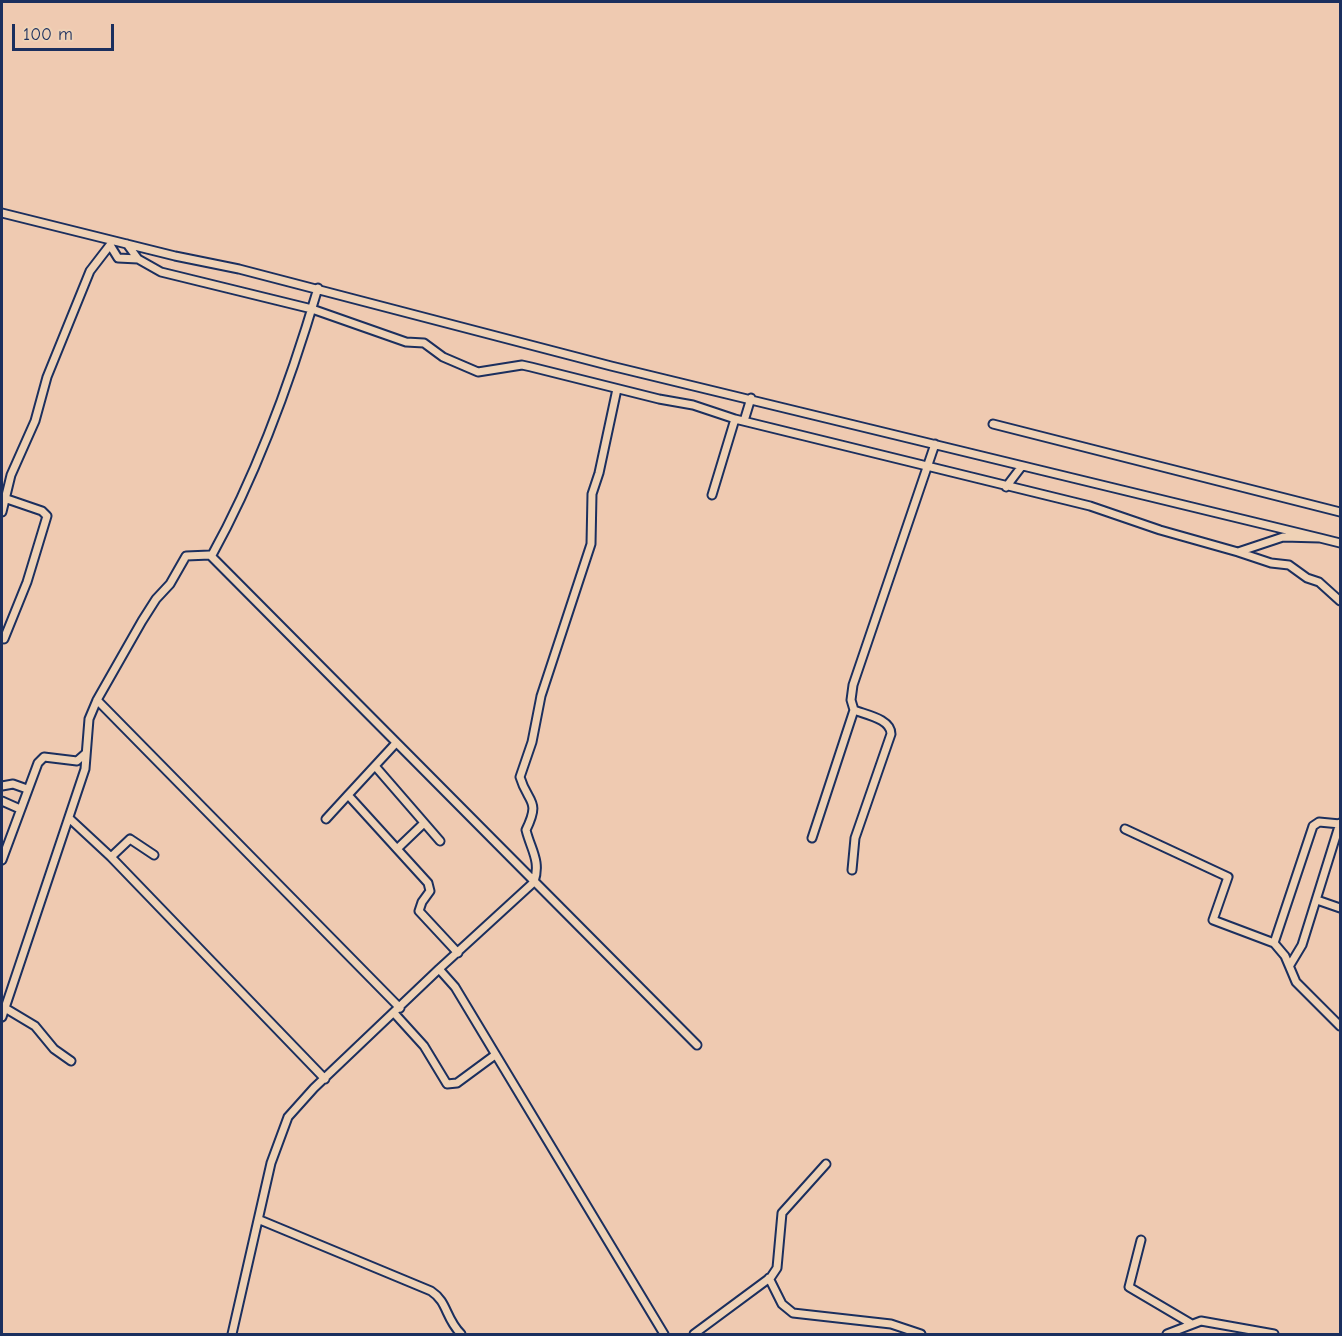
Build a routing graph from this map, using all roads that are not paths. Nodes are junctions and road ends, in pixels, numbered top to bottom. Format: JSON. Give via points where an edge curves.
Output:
{"nodes":[{"id":1,"x":2,"y":213,"type":"edge"},
{"id":2,"x":111,"y":242,"type":"junction"},
{"id":3,"x":126,"y":243,"type":"junction"},
{"id":4,"x":138,"y":259,"type":"junction"},
{"id":5,"x":318,"y":288,"type":"junction"},
{"id":6,"x":312,"y":309,"type":"junction"},
{"id":7,"x":617,"y":389,"type":"junction"},
{"id":8,"x":751,"y":398,"type":"junction"},
{"id":9,"x":735,"y":419,"type":"junction"},
{"id":10,"x":744,"y":422,"type":"junction"},
{"id":11,"x":993,"y":424,"type":"dead end"},
{"id":12,"x":935,"y":444,"type":"junction"},
{"id":13,"x":1022,"y":465,"type":"junction"},
{"id":14,"x":926,"y":468,"type":"junction"},
{"id":15,"x":1006,"y":487,"type":"junction"},
{"id":16,"x":712,"y":495,"type":"dead end"},
{"id":17,"x":4,"y":498,"type":"junction"},
{"id":18,"x":2,"y":512,"type":"edge"},
{"id":19,"x":1341,"y":512,"type":"edge"},
{"id":20,"x":1320,"y":538,"type":"junction"},
{"id":21,"x":1341,"y":543,"type":"edge"},
{"id":22,"x":1238,"y":552,"type":"junction"},
{"id":23,"x":212,"y":555,"type":"junction"},
{"id":24,"x":1341,"y":602,"type":"edge"},
{"id":25,"x":4,"y":639,"type":"dead end"},
{"id":26,"x":97,"y":700,"type":"junction"},
{"id":27,"x":854,"y":710,"type":"junction"},
{"id":28,"x":396,"y":743,"type":"junction"},
{"id":29,"x":86,"y":753,"type":"junction"},
{"id":30,"x":76,"y":761,"type":"junction"},
{"id":31,"x":375,"y":766,"type":"junction"},
{"id":32,"x":85,"y":769,"type":"junction"},
{"id":33,"x":2,"y":786,"type":"edge"},
{"id":34,"x":27,"y":789,"type":"junction"},
{"id":35,"x":348,"y":795,"type":"junction"},
{"id":36,"x":2,"y":801,"type":"edge"},
{"id":37,"x":20,"y":809,"type":"junction"},
{"id":38,"x":69,"y":818,"type":"junction"},
{"id":39,"x":326,"y":819,"type":"dead end"},
{"id":40,"x":424,"y":823,"type":"junction"},
{"id":41,"x":1340,"y":824,"type":"edge"},
{"id":42,"x":1125,"y":829,"type":"dead end"},
{"id":43,"x":812,"y":838,"type":"dead end"},
{"id":44,"x":440,"y":841,"type":"dead end"},
{"id":45,"x":398,"y":848,"type":"junction"},
{"id":46,"x":154,"y":855,"type":"dead end"},
{"id":47,"x":111,"y":857,"type":"junction"},
{"id":48,"x":2,"y":860,"type":"edge"},
{"id":49,"x":852,"y":870,"type":"dead end"},
{"id":50,"x":534,"y":882,"type":"junction"},
{"id":51,"x":1317,"y":900,"type":"junction"},
{"id":52,"x":1341,"y":908,"type":"edge"},
{"id":53,"x":1274,"y":944,"type":"junction"},
{"id":54,"x":458,"y":953,"type":"junction"},
{"id":55,"x":1290,"y":965,"type":"junction"},
{"id":56,"x":439,"y":969,"type":"junction"},
{"id":57,"x":5,"y":1008,"type":"junction"},
{"id":58,"x":398,"y":1011,"type":"junction"},
{"id":59,"x":2,"y":1017,"type":"edge"},
{"id":60,"x":1341,"y":1026,"type":"edge"},
{"id":61,"x":697,"y":1045,"type":"dead end"},
{"id":62,"x":495,"y":1055,"type":"junction"},
{"id":63,"x":71,"y":1061,"type":"dead end"},
{"id":64,"x":325,"y":1079,"type":"junction"},
{"id":65,"x":826,"y":1164,"type":"dead end"},
{"id":66,"x":260,"y":1220,"type":"junction"},
{"id":67,"x":1141,"y":1240,"type":"dead end"},
{"id":68,"x":769,"y":1278,"type":"junction"},
{"id":69,"x":1190,"y":1323,"type":"junction"},
{"id":70,"x":232,"y":1335,"type":"edge"},
{"id":71,"x":461,"y":1335,"type":"edge"},
{"id":72,"x":664,"y":1335,"type":"edge"},
{"id":73,"x":694,"y":1335,"type":"edge"},
{"id":74,"x":921,"y":1335,"type":"edge"},
{"id":75,"x":1167,"y":1335,"type":"edge"},
{"id":76,"x":1274,"y":1335,"type":"edge"}],
"edges":[{"from":1,"to":2,"type":"street"},
{"from":2,"to":3,"type":"street"},
{"from":2,"to":4,"type":"street","via":[[118,258]]},
{"from":2,"to":17,"type":"street","via":[[87,278]]},
{"from":3,"to":4,"type":"street"},
{"from":3,"to":5,"type":"street"},
{"from":4,"to":6,"type":"street","via":[[177,277]]},
{"from":5,"to":6,"type":"street"},
{"from":5,"to":8,"type":"street","via":[[611,366]]},
{"from":6,"to":7,"type":"street","via":[[406,342],[428,344],[443,357],[477,372],[522,365]]},
{"from":6,"to":23,"type":"street","via":[[252,477]]},
{"from":7,"to":9,"type":"street","via":[[693,405]]},
{"from":7,"to":50,"type":"street","via":[[592,494],[591,544],[540,696],[530,750],[520,777],[534,813],[526,830],[538,863]]},
{"from":8,"to":10,"type":"street"},
{"from":8,"to":12,"type":"street"},
{"from":9,"to":10,"type":"street"},
{"from":9,"to":16,"type":"street"},
{"from":10,"to":14,"type":"street"},
{"from":11,"to":19,"type":"street"},
{"from":12,"to":13,"type":"street"},
{"from":12,"to":14,"type":"street"},
{"from":13,"to":15,"type":"street"},
{"from":13,"to":20,"type":"street"},
{"from":14,"to":15,"type":"street"},
{"from":14,"to":27,"type":"street","via":[[853,685]]},
{"from":15,"to":22,"type":"street","via":[[1090,506]]},
{"from":17,"to":18,"type":"street"},
{"from":17,"to":25,"type":"street","via":[[47,516]]},
{"from":20,"to":21,"type":"street"},
{"from":20,"to":22,"type":"street","via":[[1283,537]]},
{"from":22,"to":24,"type":"street","via":[[1289,565],[1319,582]]},
{"from":23,"to":26,"type":"street","via":[[190,555],[184,559],[142,621]]},
{"from":23,"to":28,"type":"street"},
{"from":26,"to":29,"type":"street","via":[[89,719]]},
{"from":26,"to":58,"type":"street"},
{"from":27,"to":43,"type":"street"},
{"from":27,"to":49,"type":"street","via":[[887,723],[891,734],[855,838]]},
{"from":28,"to":31,"type":"street"},
{"from":28,"to":50,"type":"street"},
{"from":29,"to":30,"type":"street"},
{"from":29,"to":32,"type":"street"},
{"from":30,"to":32,"type":"street"},
{"from":30,"to":34,"type":"street","via":[[42,758]]},
{"from":31,"to":35,"type":"street"},
{"from":31,"to":40,"type":"street"},
{"from":32,"to":38,"type":"street"},
{"from":33,"to":34,"type":"street","via":[[13,784]]},
{"from":34,"to":37,"type":"street"},
{"from":35,"to":39,"type":"street"},
{"from":35,"to":45,"type":"street"},
{"from":36,"to":37,"type":"street"},
{"from":37,"to":48,"type":"street"},
{"from":38,"to":47,"type":"street"},
{"from":38,"to":57,"type":"street"},
{"from":40,"to":44,"type":"street"},
{"from":40,"to":45,"type":"street"},
{"from":41,"to":51,"type":"street"},
{"from":41,"to":53,"type":"street","via":[[1313,825]]},
{"from":42,"to":53,"type":"street","via":[[1228,877],[1213,920]]},
{"from":45,"to":54,"type":"street","via":[[431,888],[419,908],[422,915]]},
{"from":46,"to":47,"type":"street","via":[[130,839]]},
{"from":47,"to":64,"type":"street"},
{"from":50,"to":54,"type":"street"},
{"from":50,"to":61,"type":"street"},
{"from":51,"to":52,"type":"street"},
{"from":51,"to":55,"type":"street","via":[[1302,945]]},
{"from":53,"to":55,"type":"street"},
{"from":54,"to":56,"type":"street"},
{"from":55,"to":60,"type":"street","via":[[1296,982]]},
{"from":56,"to":58,"type":"street"},
{"from":56,"to":62,"type":"street","via":[[455,987]]},
{"from":57,"to":59,"type":"street"},
{"from":57,"to":63,"type":"street","via":[[35,1026],[54,1049]]},
{"from":58,"to":62,"type":"street","via":[[447,1084],[457,1083]]},
{"from":58,"to":64,"type":"street"},
{"from":62,"to":72,"type":"street"},
{"from":64,"to":66,"type":"street","via":[[292,1111],[279,1136]]},
{"from":65,"to":68,"type":"street","via":[[782,1213],[777,1268]]},
{"from":66,"to":70,"type":"street"},
{"from":66,"to":71,"type":"street","via":[[441,1298],[448,1320]]},
{"from":67,"to":69,"type":"street","via":[[1129,1287]]},
{"from":68,"to":73,"type":"street"},
{"from":68,"to":74,"type":"street","via":[[782,1304],[793,1313],[891,1324]]},
{"from":69,"to":75,"type":"street"},
{"from":69,"to":76,"type":"street","via":[[1209,1321]]}]}
